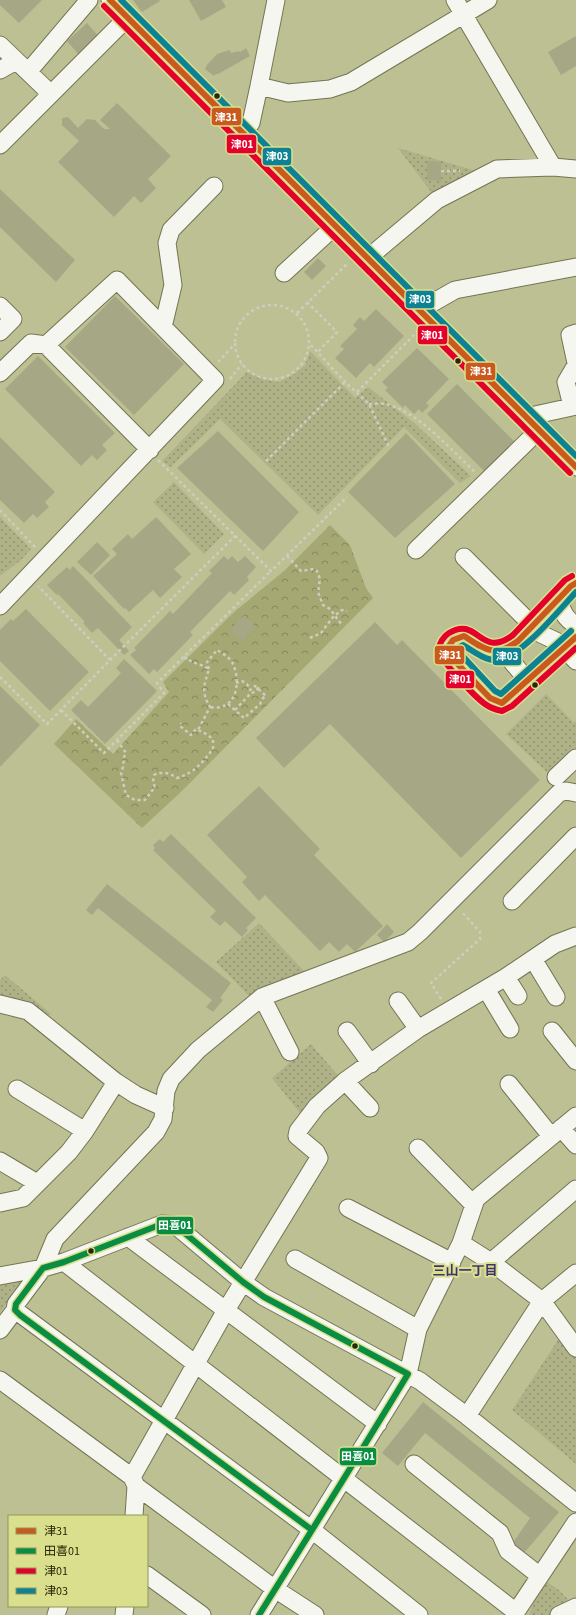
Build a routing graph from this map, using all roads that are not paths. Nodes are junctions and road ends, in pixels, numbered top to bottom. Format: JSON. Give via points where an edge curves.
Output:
{"nodes":[{"id":1,"x":89,"y":0,"type":"edge"},
{"id":2,"x":110,"y":0,"type":"edge"},
{"id":3,"x":276,"y":0,"type":"edge"},
{"id":4,"x":488,"y":0,"type":"edge"},
{"id":5,"x":459,"y":7,"type":"edge"},
{"id":6,"x":118,"y":27,"type":"dead end"},
{"id":7,"x":0,"y":45,"type":"edge"},
{"id":8,"x":22,"y":66,"type":"junction"},
{"id":9,"x":0,"y":70,"type":"edge"},
{"id":10,"x":259,"y":86,"type":"junction"},
{"id":11,"x":51,"y":94,"type":"junction"},
{"id":12,"x":241,"y":134,"type":"junction"},
{"id":13,"x":0,"y":145,"type":"edge"},
{"id":14,"x":553,"y":167,"type":"junction"},
{"id":15,"x":576,"y":169,"type":"edge"},
{"id":16,"x":214,"y":186,"type":"dead end"},
{"id":17,"x":335,"y":226,"type":"junction"},
{"id":18,"x":368,"y":258,"type":"junction"},
{"id":19,"x":576,"y":267,"type":"edge"},
{"id":20,"x":284,"y":273,"type":"dead end"},
{"id":21,"x":0,"y":306,"type":"edge"},
{"id":22,"x":420,"y":310,"type":"junction"},
{"id":23,"x":163,"y":327,"type":"junction"},
{"id":24,"x":0,"y":332,"type":"edge"},
{"id":25,"x":576,"y":333,"type":"edge"},
{"id":26,"x":46,"y":345,"type":"junction"},
{"id":27,"x":576,"y":364,"type":"edge"},
{"id":28,"x":0,"y":373,"type":"edge"},
{"id":29,"x":574,"y":406,"type":"edge"},
{"id":30,"x":526,"y":417,"type":"junction"},
{"id":31,"x":539,"y":430,"type":"junction"},
{"id":32,"x":153,"y":454,"type":"junction"},
{"id":33,"x":576,"y":467,"type":"edge"},
{"id":34,"x":416,"y":550,"type":"dead end"},
{"id":35,"x":464,"y":557,"type":"dead end"},
{"id":36,"x":576,"y":583,"type":"edge"},
{"id":37,"x":560,"y":597,"type":"junction"},
{"id":38,"x":0,"y":606,"type":"edge"},
{"id":39,"x":576,"y":625,"type":"edge"},
{"id":40,"x":533,"y":626,"type":"junction"},
{"id":41,"x":576,"y":636,"type":"edge"},
{"id":42,"x":563,"y":648,"type":"junction"},
{"id":43,"x":503,"y":651,"type":"junction"},
{"id":44,"x":576,"y":660,"type":"edge"},
{"id":45,"x":528,"y":681,"type":"junction"},
{"id":46,"x":576,"y":758,"type":"edge"},
{"id":47,"x":556,"y":777,"type":"dead end"},
{"id":48,"x":576,"y":793,"type":"edge"},
{"id":49,"x":576,"y":836,"type":"edge"},
{"id":50,"x":512,"y":901,"type":"dead end"},
{"id":51,"x":576,"y":936,"type":"edge"},
{"id":52,"x":533,"y":959,"type":"junction"},
{"id":53,"x":506,"y":977,"type":"junction"},
{"id":54,"x":486,"y":989,"type":"junction"},
{"id":55,"x":518,"y":996,"type":"dead end"},
{"id":56,"x":262,"y":997,"type":"junction"},
{"id":57,"x":556,"y":997,"type":"dead end"},
{"id":58,"x":398,"y":1001,"type":"dead end"},
{"id":59,"x":2,"y":1008,"type":"edge"},
{"id":60,"x":418,"y":1029,"type":"junction"},
{"id":61,"x":510,"y":1029,"type":"dead end"},
{"id":62,"x":347,"y":1031,"type":"dead end"},
{"id":63,"x":552,"y":1031,"type":"dead end"},
{"id":64,"x":290,"y":1052,"type":"dead end"},
{"id":65,"x":576,"y":1061,"type":"edge"},
{"id":66,"x":371,"y":1064,"type":"junction"},
{"id":67,"x":345,"y":1081,"type":"junction"},
{"id":68,"x":116,"y":1082,"type":"junction"},
{"id":69,"x":509,"y":1084,"type":"dead end"},
{"id":70,"x":17,"y":1089,"type":"dead end"},
{"id":71,"x":164,"y":1108,"type":"junction"},
{"id":72,"x":370,"y":1108,"type":"dead end"},
{"id":73,"x":576,"y":1116,"type":"edge"},
{"id":74,"x":85,"y":1131,"type":"junction"},
{"id":75,"x":556,"y":1132,"type":"junction"},
{"id":76,"x":576,"y":1145,"type":"edge"},
{"id":77,"x":418,"y":1148,"type":"dead end"},
{"id":78,"x":0,"y":1161,"type":"edge"},
{"id":79,"x":37,"y":1183,"type":"junction"},
{"id":80,"x":576,"y":1189,"type":"edge"},
{"id":81,"x":0,"y":1203,"type":"edge"},
{"id":82,"x":474,"y":1205,"type":"junction"},
{"id":83,"x":348,"y":1208,"type":"dead end"},
{"id":84,"x":128,"y":1237,"type":"junction"},
{"id":85,"x":461,"y":1243,"type":"junction"},
{"id":86,"x":295,"y":1259,"type":"dead end"},
{"id":87,"x":64,"y":1262,"type":"junction"},
{"id":88,"x":452,"y":1262,"type":"junction"},
{"id":89,"x":491,"y":1262,"type":"junction"},
{"id":90,"x":43,"y":1268,"type":"junction"},
{"id":91,"x":576,"y":1273,"type":"edge"},
{"id":92,"x":0,"y":1276,"type":"edge"},
{"id":93,"x":243,"y":1282,"type":"junction"},
{"id":94,"x":542,"y":1300,"type":"junction"},
{"id":95,"x":15,"y":1310,"type":"junction"},
{"id":96,"x":226,"y":1310,"type":"junction"},
{"id":97,"x":418,"y":1328,"type":"junction"},
{"id":98,"x":0,"y":1330,"type":"edge"},
{"id":99,"x":576,"y":1348,"type":"edge"},
{"id":100,"x":196,"y":1364,"type":"junction"},
{"id":101,"x":408,"y":1374,"type":"junction"},
{"id":102,"x":0,"y":1380,"type":"edge"},
{"id":103,"x":467,"y":1416,"type":"junction"},
{"id":104,"x":164,"y":1420,"type":"junction"},
{"id":105,"x":378,"y":1424,"type":"junction"},
{"id":106,"x":414,"y":1464,"type":"dead end"},
{"id":107,"x":344,"y":1479,"type":"junction"},
{"id":108,"x":134,"y":1482,"type":"junction"},
{"id":109,"x":576,"y":1503,"type":"edge"},
{"id":110,"x":134,"y":1515,"type":"edge"},
{"id":111,"x":576,"y":1522,"type":"edge"},
{"id":112,"x":312,"y":1530,"type":"junction"},
{"id":113,"x":148,"y":1576,"type":"edge"},
{"id":114,"x":540,"y":1576,"type":"junction"},
{"id":115,"x":275,"y":1588,"type":"junction"},
{"id":116,"x":576,"y":1607,"type":"edge"},
{"id":117,"x":515,"y":1613,"type":"edge"},
{"id":118,"x":202,"y":1615,"type":"edge"},
{"id":119,"x":259,"y":1615,"type":"edge"},
{"id":120,"x":315,"y":1615,"type":"edge"},
{"id":121,"x":419,"y":1615,"type":"edge"},
{"id":122,"x":560,"y":1615,"type":"edge"}],
"edges":[{"from":1,"to":8,"type":"street"},
{"from":2,"to":12,"type":"street"},
{"from":3,"to":10,"type":"street"},
{"from":4,"to":5,"type":"street"},
{"from":5,"to":10,"type":"street","via":[[351,82],[330,89],[288,93]]},
{"from":5,"to":14,"type":"street"},
{"from":6,"to":11,"type":"street"},
{"from":7,"to":8,"type":"street"},
{"from":8,"to":9,"type":"street"},
{"from":8,"to":11,"type":"street"},
{"from":10,"to":12,"type":"street","via":[[251,123]]},
{"from":11,"to":13,"type":"street"},
{"from":12,"to":17,"type":"street"},
{"from":14,"to":15,"type":"street"},
{"from":14,"to":18,"type":"street","via":[[497,169],[438,200]]},
{"from":16,"to":23,"type":"street","via":[[171,230],[167,243],[173,285]]},
{"from":17,"to":18,"type":"street"},
{"from":17,"to":20,"type":"street"},
{"from":18,"to":22,"type":"street"},
{"from":19,"to":22,"type":"street","via":[[455,290]]},
{"from":21,"to":24,"type":"street","via":[[13,319]]},
{"from":22,"to":30,"type":"street"},
{"from":23,"to":26,"type":"street","via":[[117,280]]},
{"from":23,"to":32,"type":"street","via":[[215,380]]},
{"from":25,"to":27,"type":"street","via":[[570,335]]},
{"from":26,"to":28,"type":"street","via":[[31,343]]},
{"from":26,"to":32,"type":"street"},
{"from":27,"to":29,"type":"street","via":[[566,382]]},
{"from":29,"to":30,"type":"street"},
{"from":30,"to":31,"type":"street"},
{"from":31,"to":33,"type":"street"},
{"from":31,"to":34,"type":"street"},
{"from":32,"to":38,"type":"street"},
{"from":35,"to":40,"type":"street"},
{"from":36,"to":37,"type":"street"},
{"from":37,"to":39,"type":"street","via":[[560,606],[565,617]]},
{"from":37,"to":40,"type":"street"},
{"from":40,"to":42,"type":"street"},
{"from":40,"to":43,"type":"street"},
{"from":41,"to":42,"type":"street"},
{"from":42,"to":44,"type":"street"},
{"from":42,"to":45,"type":"street"},
{"from":43,"to":45,"type":"street"},
{"from":43,"to":45,"type":"street","via":[[485,650],[464,636],[448,643],[447,649],[450,656],[490,698],[496,701],[502,703],[507,700]]},
{"from":46,"to":47,"type":"street"},
{"from":48,"to":56,"type":"street","via":[[559,793],[408,942]]},
{"from":49,"to":50,"type":"street"},
{"from":51,"to":52,"type":"street","via":[[555,944]]},
{"from":52,"to":53,"type":"street"},
{"from":52,"to":57,"type":"street"},
{"from":53,"to":54,"type":"street"},
{"from":53,"to":55,"type":"street"},
{"from":54,"to":60,"type":"street"},
{"from":54,"to":61,"type":"street"},
{"from":56,"to":64,"type":"street"},
{"from":56,"to":71,"type":"street","via":[[198,1050],[171,1079]]},
{"from":58,"to":60,"type":"street"},
{"from":59,"to":68,"type":"street","via":[[28,1011]]},
{"from":60,"to":66,"type":"street"},
{"from":62,"to":66,"type":"street"},
{"from":63,"to":65,"type":"street"},
{"from":66,"to":67,"type":"street"},
{"from":67,"to":72,"type":"street"},
{"from":67,"to":93,"type":"street","via":[[317,1106],[298,1131],[297,1136],[316,1152],[319,1158]]},
{"from":68,"to":71,"type":"street"},
{"from":68,"to":74,"type":"street"},
{"from":69,"to":75,"type":"street"},
{"from":70,"to":74,"type":"street"},
{"from":71,"to":90,"type":"street","via":[[163,1119],[156,1132],[55,1239]]},
{"from":73,"to":75,"type":"street"},
{"from":74,"to":79,"type":"street","via":[[69,1152]]},
{"from":75,"to":76,"type":"street"},
{"from":75,"to":82,"type":"street","via":[[476,1200]]},
{"from":77,"to":82,"type":"street"},
{"from":78,"to":79,"type":"street"},
{"from":79,"to":81,"type":"street","via":[[23,1198]]},
{"from":80,"to":89,"type":"street"},
{"from":82,"to":85,"type":"street"},
{"from":83,"to":88,"type":"street"},
{"from":84,"to":87,"type":"street"},
{"from":84,"to":93,"type":"street","via":[[162,1224],[175,1225]]},
{"from":84,"to":96,"type":"street"},
{"from":85,"to":88,"type":"street"},
{"from":85,"to":89,"type":"street"},
{"from":86,"to":97,"type":"street"},
{"from":87,"to":90,"type":"street"},
{"from":87,"to":100,"type":"street"},
{"from":88,"to":97,"type":"street"},
{"from":89,"to":94,"type":"street"},
{"from":90,"to":92,"type":"street"},
{"from":90,"to":95,"type":"street","via":[[16,1304]]},
{"from":91,"to":94,"type":"street"},
{"from":93,"to":96,"type":"street"},
{"from":93,"to":101,"type":"street","via":[[264,1297]]},
{"from":94,"to":99,"type":"street"},
{"from":94,"to":103,"type":"street"},
{"from":95,"to":98,"type":"street"},
{"from":95,"to":104,"type":"street"},
{"from":96,"to":100,"type":"street"},
{"from":96,"to":105,"type":"street"},
{"from":97,"to":101,"type":"street"},
{"from":100,"to":104,"type":"street"},
{"from":100,"to":107,"type":"street"},
{"from":101,"to":103,"type":"street"},
{"from":101,"to":105,"type":"street"},
{"from":102,"to":108,"type":"street"},
{"from":103,"to":109,"type":"street"},
{"from":104,"to":108,"type":"street"},
{"from":104,"to":112,"type":"street"},
{"from":105,"to":107,"type":"street"},
{"from":106,"to":114,"type":"street","via":[[500,1533],[508,1551]]},
{"from":107,"to":112,"type":"street"},
{"from":107,"to":117,"type":"street"},
{"from":108,"to":110,"type":"street"},
{"from":108,"to":115,"type":"street"},
{"from":111,"to":114,"type":"street"},
{"from":112,"to":115,"type":"street"},
{"from":112,"to":121,"type":"street"},
{"from":113,"to":118,"type":"street"},
{"from":114,"to":117,"type":"street"},
{"from":115,"to":119,"type":"street"},
{"from":115,"to":120,"type":"street"},
{"from":116,"to":122,"type":"street"}]}
